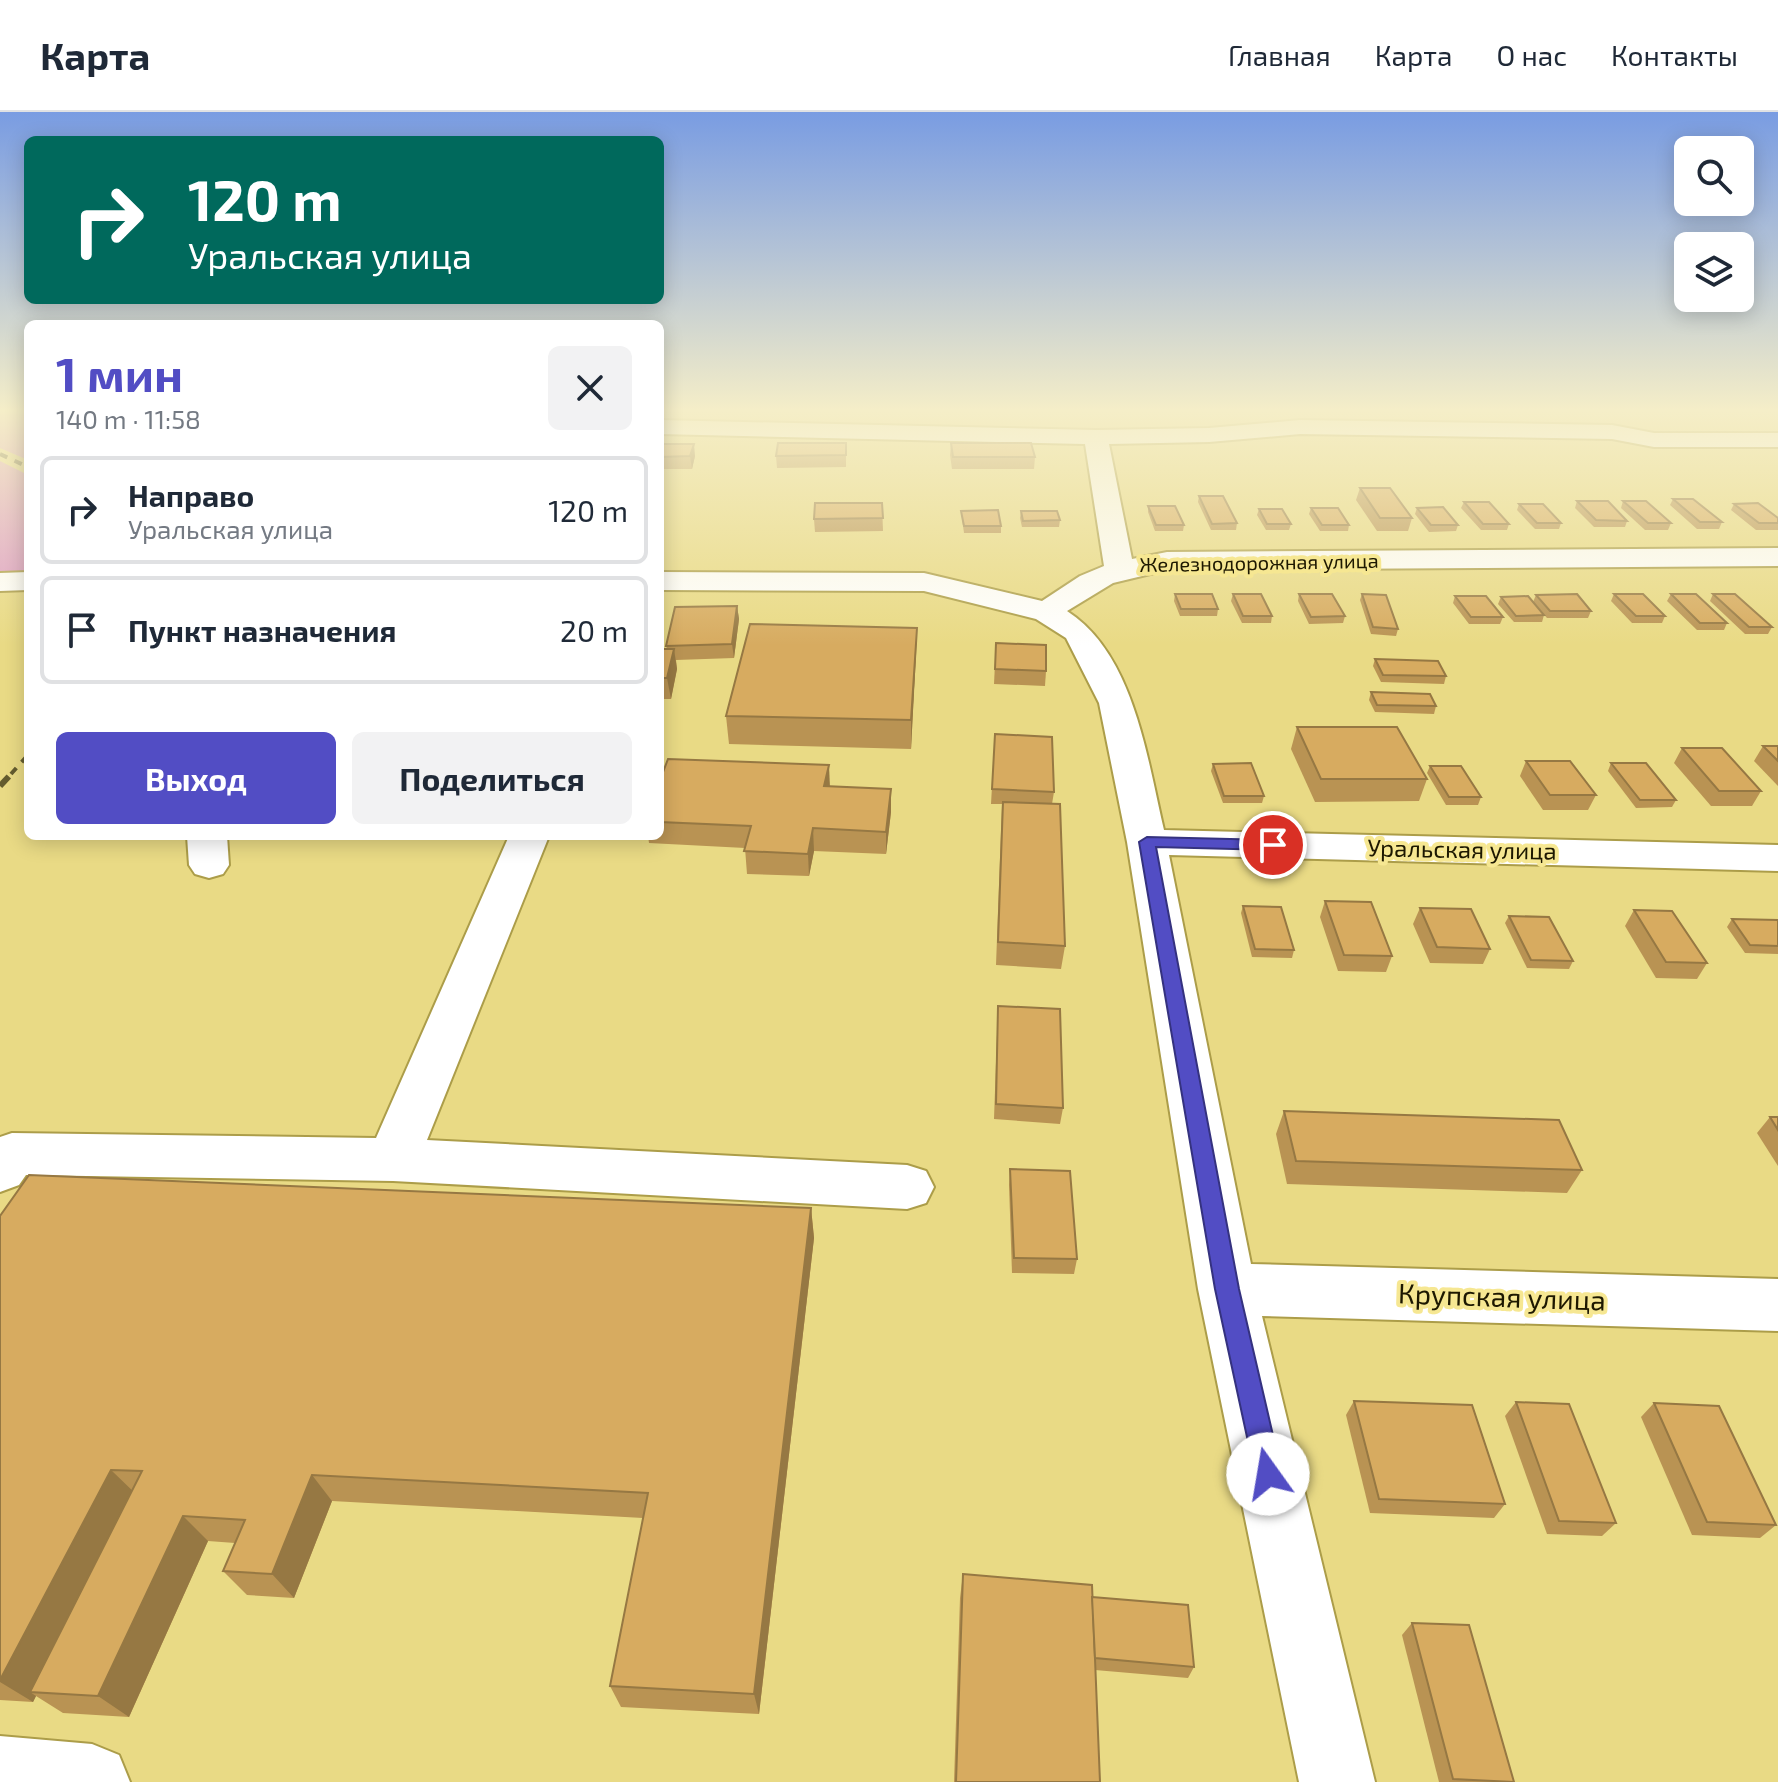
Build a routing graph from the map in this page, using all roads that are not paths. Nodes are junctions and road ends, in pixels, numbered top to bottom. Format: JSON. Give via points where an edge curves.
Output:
{"nodes":[{"id":1,"x":1105,"y":489,"type":"edge"},
{"id":2,"x":1778,"y":557,"type":"edge"},
{"id":3,"x":1119,"y":567,"type":"junction"},
{"id":4,"x":24,"y":581,"type":"edge"},
{"id":5,"x":664,"y":581,"type":"edge"},
{"id":6,"x":0,"y":582,"type":"edge"},
{"id":7,"x":1047,"y":612,"type":"junction"},
{"id":8,"x":527,"y":840,"type":"edge"},
{"id":9,"x":1147,"y":842,"type":"junction"},
{"id":10,"x":1778,"y":858,"type":"edge"},
{"id":11,"x":393,"y":1160,"type":"junction"},
{"id":12,"x":0,"y":1170,"type":"edge"},
{"id":13,"x":907,"y":1187,"type":"dead end"},
{"id":14,"x":1227,"y":1289,"type":"junction"},
{"id":15,"x":1778,"y":1305,"type":"edge"},
{"id":16,"x":0,"y":1774,"type":"edge"},
{"id":17,"x":92,"y":1782,"type":"edge"},
{"id":18,"x":1337,"y":1782,"type":"edge"}],
"edges":[{"from":1,"to":3,"type":"street"},
{"from":2,"to":3,"type":"street","name":"Железнодорожная улица","via":[[1167,561]]},
{"from":3,"to":7,"type":"street","name":"Железнодорожная улица","via":[[1082,585]]},
{"from":4,"to":6,"type":"street"},
{"from":5,"to":7,"type":"street","via":[[924,582]]},
{"from":7,"to":9,"type":"street","via":[[1079,633],[1116,703]]},
{"from":8,"to":11,"type":"street"},
{"from":9,"to":10,"type":"street","name":"Уральская улица"},
{"from":9,"to":14,"type":"street"},
{"from":11,"to":12,"type":"street","via":[[12,1154]]},
{"from":11,"to":13,"type":"street"},
{"from":14,"to":15,"type":"street","name":"Крупская улица"},
{"from":14,"to":18,"type":"street"},
{"from":16,"to":17,"type":"street"}]}
